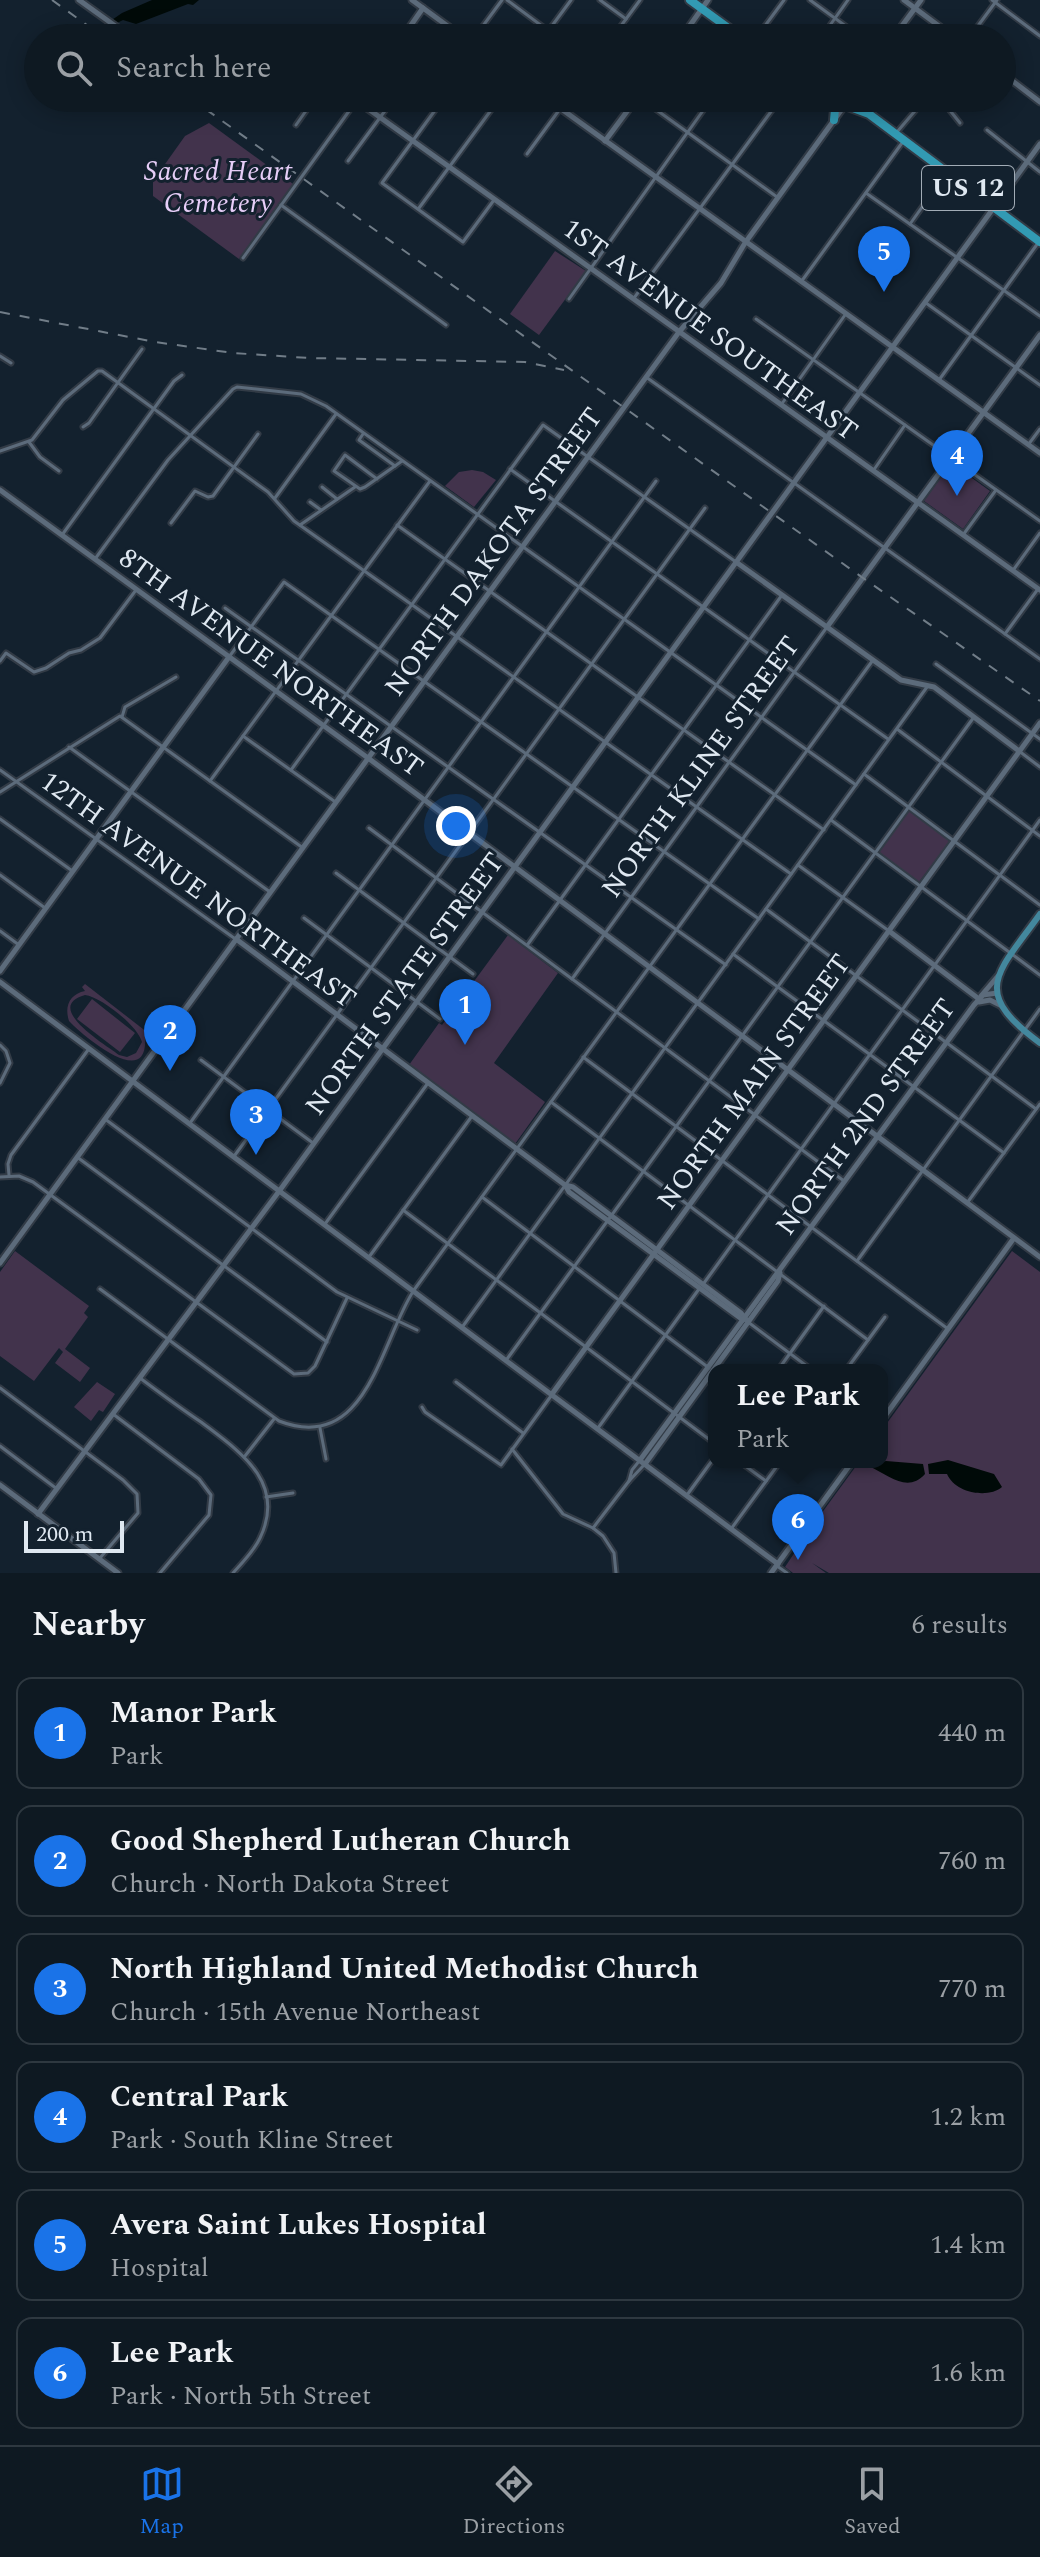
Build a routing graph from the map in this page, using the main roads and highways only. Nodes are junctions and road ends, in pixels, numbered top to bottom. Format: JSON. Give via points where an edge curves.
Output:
{"nodes":[{"id":1,"x":690,"y":0,"type":"edge"},
{"id":2,"x":723,"y":24,"type":"edge"},
{"id":3,"x":835,"y":112,"type":"edge"},
{"id":4,"x":866,"y":112,"type":"edge"},
{"id":5,"x":834,"y":120,"type":"road end"},
{"id":6,"x":1040,"y":241,"type":"edge"},
{"id":7,"x":1040,"y":914,"type":"edge"},
{"id":8,"x":1040,"y":1043,"type":"edge"}],
"edges":[{"from":1,"to":2,"type":"highway"},
{"from":3,"to":5,"type":"highway"},
{"from":4,"to":6,"type":"highway","number":"US 12"},
{"from":7,"to":8,"type":"main road","name":"NORTH 2ND STREET","via":[[999,976],[997,993],[1008,1017]]}]}
